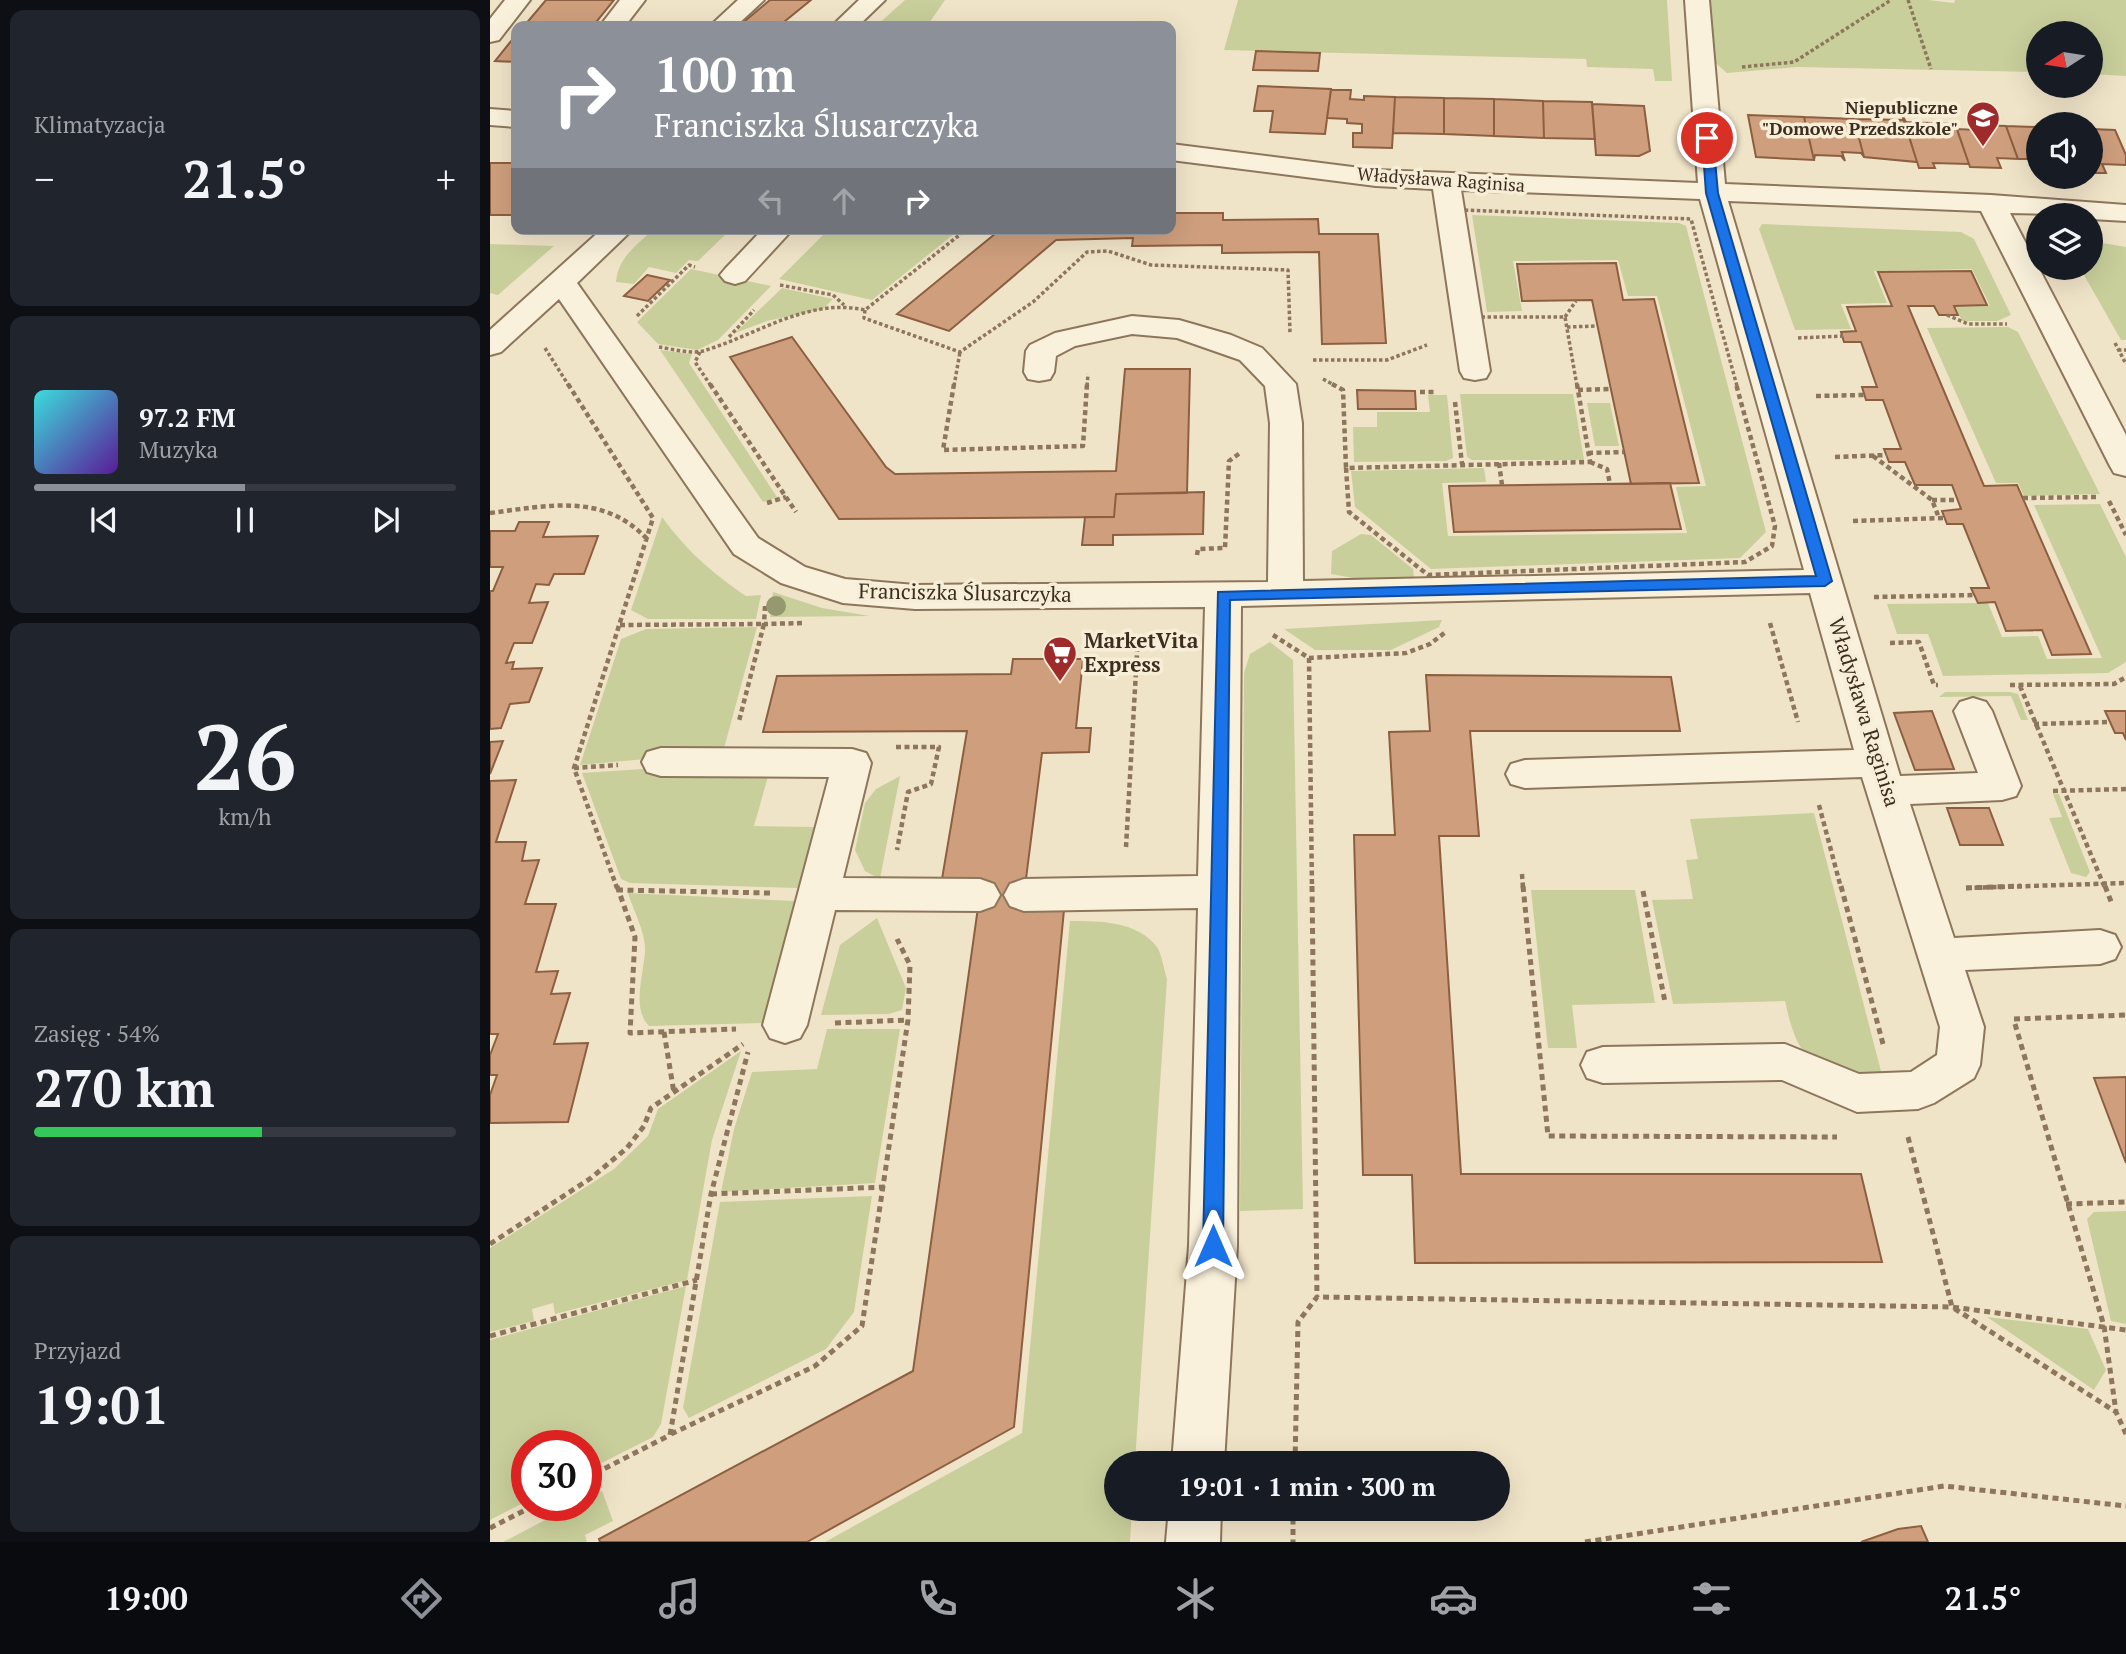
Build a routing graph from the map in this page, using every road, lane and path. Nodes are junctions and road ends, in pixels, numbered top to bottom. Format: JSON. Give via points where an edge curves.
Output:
{"nodes":[{"id":1,"x":518,"y":0,"type":"edge"},
{"id":2,"x":633,"y":0,"type":"edge"},
{"id":3,"x":752,"y":0,"type":"edge"},
{"id":4,"x":873,"y":0,"type":"edge"},
{"id":5,"x":1696,"y":0,"type":"edge"},
{"id":6,"x":1891,"y":0,"type":"edge"},
{"id":7,"x":1908,"y":0,"type":"edge"},
{"id":8,"x":616,"y":21,"type":"edge"},
{"id":9,"x":728,"y":21,"type":"edge"},
{"id":10,"x":850,"y":21,"type":"edge"},
{"id":11,"x":490,"y":35,"type":"edge"},
{"id":12,"x":1735,"y":68,"type":"dead end"},
{"id":13,"x":1931,"y":69,"type":"dead end"},
{"id":14,"x":1176,"y":153,"type":"edge"},
{"id":15,"x":1446,"y":182,"type":"junction"},
{"id":16,"x":1712,"y":193,"type":"junction"},
{"id":17,"x":1991,"y":203,"type":"junction"},
{"id":18,"x":2126,"y":213,"type":"edge"},
{"id":19,"x":612,"y":235,"type":"edge"},
{"id":20,"x":773,"y":235,"type":"edge"},
{"id":21,"x":958,"y":235,"type":"edge"},
{"id":22,"x":735,"y":275,"type":"dead end"},
{"id":23,"x":561,"y":281,"type":"junction"},
{"id":24,"x":778,"y":285,"type":"dead end"},
{"id":25,"x":1576,"y":301,"type":"dead end"},
{"id":26,"x":761,"y":303,"type":"dead end"},
{"id":27,"x":844,"y":306,"type":"junction"},
{"id":28,"x":1947,"y":315,"type":"dead end"},
{"id":29,"x":1565,"y":317,"type":"junction"},
{"id":30,"x":2008,"y":324,"type":"dead end"},
{"id":31,"x":1597,"y":326,"type":"dead end"},
{"id":32,"x":1567,"y":327,"type":"junction"},
{"id":33,"x":1843,"y":336,"type":"dead end"},
{"id":34,"x":1790,"y":338,"type":"dead end"},
{"id":35,"x":727,"y":339,"type":"junction"},
{"id":36,"x":1434,"y":342,"type":"dead end"},
{"id":37,"x":646,"y":345,"type":"dead end"},
{"id":38,"x":490,"y":346,"type":"edge"},
{"id":39,"x":545,"y":348,"type":"dead end"},
{"id":40,"x":2118,"y":350,"type":"dead end"},
{"id":41,"x":2126,"y":350,"type":"edge"},
{"id":42,"x":700,"y":352,"type":"junction"},
{"id":43,"x":960,"y":352,"type":"dead end"},
{"id":44,"x":1305,"y":360,"type":"dead end"},
{"id":45,"x":1089,"y":369,"type":"dead end"},
{"id":46,"x":1038,"y":372,"type":"dead end"},
{"id":47,"x":1475,"y":372,"type":"dead end"},
{"id":48,"x":1611,"y":389,"type":"dead end"},
{"id":49,"x":1578,"y":390,"type":"junction"},
{"id":50,"x":1442,"y":392,"type":"dead end"},
{"id":51,"x":1453,"y":392,"type":"dead end"},
{"id":52,"x":1420,"y":393,"type":"dead end"},
{"id":53,"x":1864,"y":395,"type":"dead end"},
{"id":54,"x":1808,"y":396,"type":"dead end"},
{"id":55,"x":1624,"y":452,"type":"dead end"},
{"id":56,"x":1241,"y":453,"type":"dead end"},
{"id":57,"x":1588,"y":453,"type":"junction"},
{"id":58,"x":1887,"y":455,"type":"dead end"},
{"id":59,"x":1872,"y":456,"type":"junction"},
{"id":60,"x":1827,"y":457,"type":"dead end"},
{"id":61,"x":1499,"y":463,"type":"junction"},
{"id":62,"x":1590,"y":463,"type":"junction"},
{"id":63,"x":1462,"y":464,"type":"junction"},
{"id":64,"x":2126,"y":466,"type":"edge"},
{"id":65,"x":1610,"y":484,"type":"dead end"},
{"id":66,"x":1502,"y":485,"type":"dead end"},
{"id":67,"x":786,"y":497,"type":"junction"},
{"id":68,"x":2023,"y":498,"type":"dead end"},
{"id":69,"x":1932,"y":500,"type":"junction"},
{"id":70,"x":1957,"y":500,"type":"dead end"},
{"id":71,"x":761,"y":505,"type":"dead end"},
{"id":72,"x":796,"y":512,"type":"dead end"},
{"id":73,"x":490,"y":513,"type":"edge"},
{"id":74,"x":1852,"y":534,"type":"dead end"},
{"id":75,"x":2126,"y":535,"type":"edge"},
{"id":76,"x":647,"y":539,"type":"junction"},
{"id":77,"x":1197,"y":560,"type":"dead end"},
{"id":78,"x":1825,"y":581,"type":"junction"},
{"id":79,"x":1869,"y":584,"type":"dead end"},
{"id":80,"x":1285,"y":594,"type":"junction"},
{"id":81,"x":1223,"y":595,"type":"junction"},
{"id":82,"x":1975,"y":595,"type":"dead end"},
{"id":83,"x":1874,"y":597,"type":"junction"},
{"id":84,"x":1877,"y":609,"type":"dead end"},
{"id":85,"x":806,"y":623,"type":"dead end"},
{"id":86,"x":764,"y":624,"type":"junction"},
{"id":87,"x":1451,"y":624,"type":"dead end"},
{"id":88,"x":620,"y":625,"type":"junction"},
{"id":89,"x":1139,"y":630,"type":"dead end"},
{"id":90,"x":1885,"y":631,"type":"dead end"},
{"id":91,"x":1275,"y":636,"type":"dead end"},
{"id":92,"x":1309,"y":658,"type":"junction"},
{"id":93,"x":2126,"y":677,"type":"edge"},
{"id":94,"x":1946,"y":685,"type":"dead end"},
{"id":95,"x":2007,"y":685,"type":"dead end"},
{"id":96,"x":2020,"y":685,"type":"junction"},
{"id":97,"x":1973,"y":711,"type":"dead end"},
{"id":98,"x":2110,"y":722,"type":"dead end"},
{"id":99,"x":2036,"y":723,"type":"junction"},
{"id":100,"x":660,"y":762,"type":"dead end"},
{"id":101,"x":728,"y":762,"type":"junction"},
{"id":102,"x":1525,"y":774,"type":"dead end"},
{"id":103,"x":1882,"y":777,"type":"junction"},
{"id":104,"x":2126,"y":789,"type":"edge"},
{"id":105,"x":2064,"y":790,"type":"junction"},
{"id":106,"x":2053,"y":791,"type":"dead end"},
{"id":107,"x":908,"y":792,"type":"dead end"},
{"id":108,"x":1126,"y":850,"type":"dead end"},
{"id":109,"x":2126,"y":883,"type":"edge"},
{"id":110,"x":2104,"y":884,"type":"junction"},
{"id":111,"x":1960,"y":888,"type":"dead end"},
{"id":112,"x":617,"y":890,"type":"junction"},
{"id":113,"x":1643,"y":891,"type":"dead end"},
{"id":114,"x":1216,"y":892,"type":"junction"},
{"id":115,"x":820,"y":894,"type":"junction"},
{"id":116,"x":980,"y":895,"type":"dead end"},
{"id":117,"x":1024,"y":895,"type":"dead end"},
{"id":118,"x":887,"y":896,"type":"junction"},
{"id":119,"x":2109,"y":932,"type":"joint"},
{"id":120,"x":1994,"y":953,"type":"junction"},
{"id":121,"x":1940,"y":955,"type":"junction"},
{"id":122,"x":1665,"y":1002,"type":"dead end"},
{"id":123,"x":2126,"y":1016,"type":"edge"},
{"id":124,"x":2014,"y":1020,"type":"junction"},
{"id":125,"x":785,"y":1025,"type":"dead end"},
{"id":126,"x":742,"y":1029,"type":"dead end"},
{"id":127,"x":664,"y":1032,"type":"junction"},
{"id":128,"x":1604,"y":1065,"type":"dead end"},
{"id":129,"x":1896,"y":1091,"type":"junction"},
{"id":130,"x":674,"y":1093,"type":"junction"},
{"id":131,"x":885,"y":1187,"type":"junction"},
{"id":132,"x":711,"y":1194,"type":"junction"},
{"id":133,"x":2126,"y":1202,"type":"edge"},
{"id":134,"x":2066,"y":1204,"type":"junction"},
{"id":135,"x":490,"y":1244,"type":"edge"},
{"id":136,"x":697,"y":1280,"type":"junction"},
{"id":137,"x":1317,"y":1297,"type":"junction"},
{"id":138,"x":1952,"y":1307,"type":"junction"},
{"id":139,"x":2104,"y":1326,"type":"junction"},
{"id":140,"x":2126,"y":1330,"type":"edge"},
{"id":141,"x":490,"y":1336,"type":"edge"},
{"id":142,"x":2116,"y":1412,"type":"junction"},
{"id":143,"x":2126,"y":1434,"type":"edge"},
{"id":144,"x":670,"y":1435,"type":"junction"},
{"id":145,"x":1199,"y":1451,"type":"edge"},
{"id":146,"x":1295,"y":1451,"type":"edge"},
{"id":147,"x":602,"y":1470,"type":"edge"},
{"id":148,"x":2126,"y":1506,"type":"edge"},
{"id":149,"x":511,"y":1517,"type":"edge"},
{"id":150,"x":1194,"y":1521,"type":"edge"},
{"id":151,"x":1293,"y":1521,"type":"edge"},
{"id":152,"x":490,"y":1528,"type":"edge"},
{"id":153,"x":1193,"y":1542,"type":"edge"},
{"id":154,"x":1293,"y":1542,"type":"edge"},
{"id":155,"x":1585,"y":1542,"type":"edge"}],
"edges":[{"from":1,"to":11,"type":"street"},
{"from":2,"to":8,"type":"street"},
{"from":3,"to":9,"type":"street"},
{"from":4,"to":10,"type":"street"},
{"from":5,"to":16,"type":"street","name":"Władysława Raginisa"},
{"from":6,"to":12,"type":"path","via":[[1794,62]]},
{"from":7,"to":13,"type":"path"},
{"from":14,"to":15,"type":"street","name":"Władysława Raginisa","via":[[1376,178]]},
{"from":15,"to":16,"type":"street","name":"Władysława Raginisa"},
{"from":15,"to":47,"type":"street"},
{"from":16,"to":17,"type":"street","name":"Władysława Raginisa"},
{"from":16,"to":78,"type":"street","name":"Władysława Raginisa"},
{"from":17,"to":18,"type":"street","name":"Władysława Raginisa"},
{"from":17,"to":64,"type":"street"},
{"from":19,"to":23,"type":"street"},
{"from":20,"to":22,"type":"street"},
{"from":21,"to":27,"type":"path","via":[[865,310]]},
{"from":23,"to":38,"type":"street"},
{"from":23,"to":81,"type":"street","name":"Franciszka Ślusarczyka","via":[[746,546],[793,575],[843,591],[915,597]]},
{"from":24,"to":27,"type":"path","via":[[834,295]]},
{"from":25,"to":29,"type":"path"},
{"from":26,"to":35,"type":"path"},
{"from":27,"to":35,"type":"path","via":[[766,324]]},
{"from":28,"to":30,"type":"path","via":[[1968,324]]},
{"from":29,"to":32,"type":"path"},
{"from":29,"to":63,"type":"path","via":[[1480,317],[1464,209],[1691,219],[1775,526],[1772,546],[1745,562],[1723,565],[1429,575],[1349,512],[1346,468]]},
{"from":31,"to":32,"type":"path"},
{"from":32,"to":49,"type":"path"},
{"from":33,"to":34,"type":"path"},
{"from":35,"to":42,"type":"path"},
{"from":36,"to":44,"type":"path","via":[[1387,360]]},
{"from":37,"to":42,"type":"path"},
{"from":39,"to":76,"type":"path","via":[[653,518]]},
{"from":40,"to":41,"type":"path"},
{"from":42,"to":67,"type":"path","via":[[695,362]]},
{"from":43,"to":45,"type":"path","via":[[943,450],[1083,446]]},
{"from":46,"to":80,"type":"street","via":[[1041,351],[1075,337],[1132,325],[1179,329],[1251,354],[1280,383],[1286,423]]},
{"from":48,"to":49,"type":"path"},
{"from":49,"to":57,"type":"path"},
{"from":50,"to":52,"type":"path"},
{"from":51,"to":63,"type":"path"},
{"from":53,"to":54,"type":"path"},
{"from":55,"to":57,"type":"path"},
{"from":56,"to":77,"type":"path","via":[[1229,461],[1225,548],[1198,549]]},
{"from":57,"to":62,"type":"path"},
{"from":58,"to":59,"type":"path"},
{"from":59,"to":60,"type":"path"},
{"from":59,"to":69,"type":"path"},
{"from":61,"to":62,"type":"path"},
{"from":61,"to":63,"type":"path"},
{"from":61,"to":66,"type":"path"},
{"from":62,"to":65,"type":"path","via":[[1607,469]]},
{"from":67,"to":71,"type":"path"},
{"from":67,"to":72,"type":"path"},
{"from":68,"to":75,"type":"path","via":[[2107,497]]},
{"from":69,"to":70,"type":"path"},
{"from":69,"to":74,"type":"path","via":[[1942,518],[1848,521]]},
{"from":73,"to":76,"type":"path","via":[[565,505],[609,512],[625,518]]},
{"from":76,"to":88,"type":"path"},
{"from":78,"to":80,"type":"street","name":"Franciszka Ślusarczyka"},
{"from":78,"to":103,"type":"street","name":"Władysława Raginisa"},
{"from":79,"to":83,"type":"path"},
{"from":80,"to":81,"type":"street","name":"Franciszka Ślusarczyka"},
{"from":81,"to":114,"type":"street"},
{"from":82,"to":83,"type":"path"},
{"from":83,"to":84,"type":"path"},
{"from":85,"to":86,"type":"path"},
{"from":86,"to":88,"type":"path"},
{"from":86,"to":101,"type":"path"},
{"from":87,"to":92,"type":"path","via":[[1447,633],[1430,644],[1406,653]]},
{"from":88,"to":112,"type":"path","via":[[573,768]]},
{"from":89,"to":108,"type":"path"},
{"from":90,"to":94,"type":"path","via":[[1889,643],[1919,642],[1934,685]]},
{"from":91,"to":92,"type":"path"},
{"from":92,"to":137,"type":"path"},
{"from":93,"to":96,"type":"path","via":[[2114,684]]},
{"from":95,"to":96,"type":"path"},
{"from":96,"to":99,"type":"path"},
{"from":97,"to":103,"type":"street","via":[[2002,786]]},
{"from":98,"to":99,"type":"path"},
{"from":99,"to":105,"type":"path"},
{"from":100,"to":101,"type":"street"},
{"from":101,"to":115,"type":"street","via":[[852,763]]},
{"from":102,"to":103,"type":"street"},
{"from":103,"to":121,"type":"street","name":"Władysława Raginisa"},
{"from":104,"to":105,"type":"path"},
{"from":105,"to":106,"type":"path"},
{"from":105,"to":110,"type":"path"},
{"from":107,"to":118,"type":"path"},
{"from":109,"to":110,"type":"path"},
{"from":110,"to":111,"type":"path"},
{"from":110,"to":119,"type":"path"},
{"from":112,"to":115,"type":"path"},
{"from":112,"to":127,"type":"path","via":[[635,936],[630,1033]]},
{"from":113,"to":122,"type":"path"},
{"from":114,"to":117,"type":"street"},
{"from":114,"to":145,"type":"street","via":[[1213,1246]]},
{"from":115,"to":118,"type":"street"},
{"from":115,"to":125,"type":"street"},
{"from":116,"to":118,"type":"street"},
{"from":118,"to":131,"type":"path","via":[[887,920],[910,965],[903,1068]]},
{"from":119,"to":120,"type":"street"},
{"from":120,"to":121,"type":"street"},
{"from":120,"to":124,"type":"path"},
{"from":121,"to":129,"type":"street","name":"Władysława Raginisa","via":[[1962,1027],[1958,1065],[1918,1090]]},
{"from":123,"to":124,"type":"path"},
{"from":124,"to":134,"type":"path"},
{"from":126,"to":127,"type":"path"},
{"from":127,"to":130,"type":"path"},
{"from":128,"to":129,"type":"street","via":[[1785,1062],[1857,1093]]},
{"from":129,"to":138,"type":"path"},
{"from":130,"to":132,"type":"path","via":[[752,1037]]},
{"from":130,"to":135,"type":"path","via":[[651,1108],[627,1148],[592,1178]]},
{"from":131,"to":132,"type":"path"},
{"from":131,"to":144,"type":"path","via":[[862,1326],[815,1366]]},
{"from":132,"to":136,"type":"path"},
{"from":133,"to":134,"type":"path"},
{"from":134,"to":139,"type":"path"},
{"from":136,"to":141,"type":"path"},
{"from":136,"to":144,"type":"path"},
{"from":137,"to":138,"type":"path"},
{"from":137,"to":146,"type":"path","via":[[1298,1322]]},
{"from":138,"to":139,"type":"path"},
{"from":138,"to":142,"type":"path"},
{"from":139,"to":140,"type":"path"},
{"from":139,"to":142,"type":"path"},
{"from":142,"to":143,"type":"path"},
{"from":144,"to":147,"type":"path"},
{"from":148,"to":155,"type":"path","via":[[1944,1486]]},
{"from":149,"to":152,"type":"path"},
{"from":150,"to":153,"type":"street"},
{"from":151,"to":154,"type":"path"}]}
